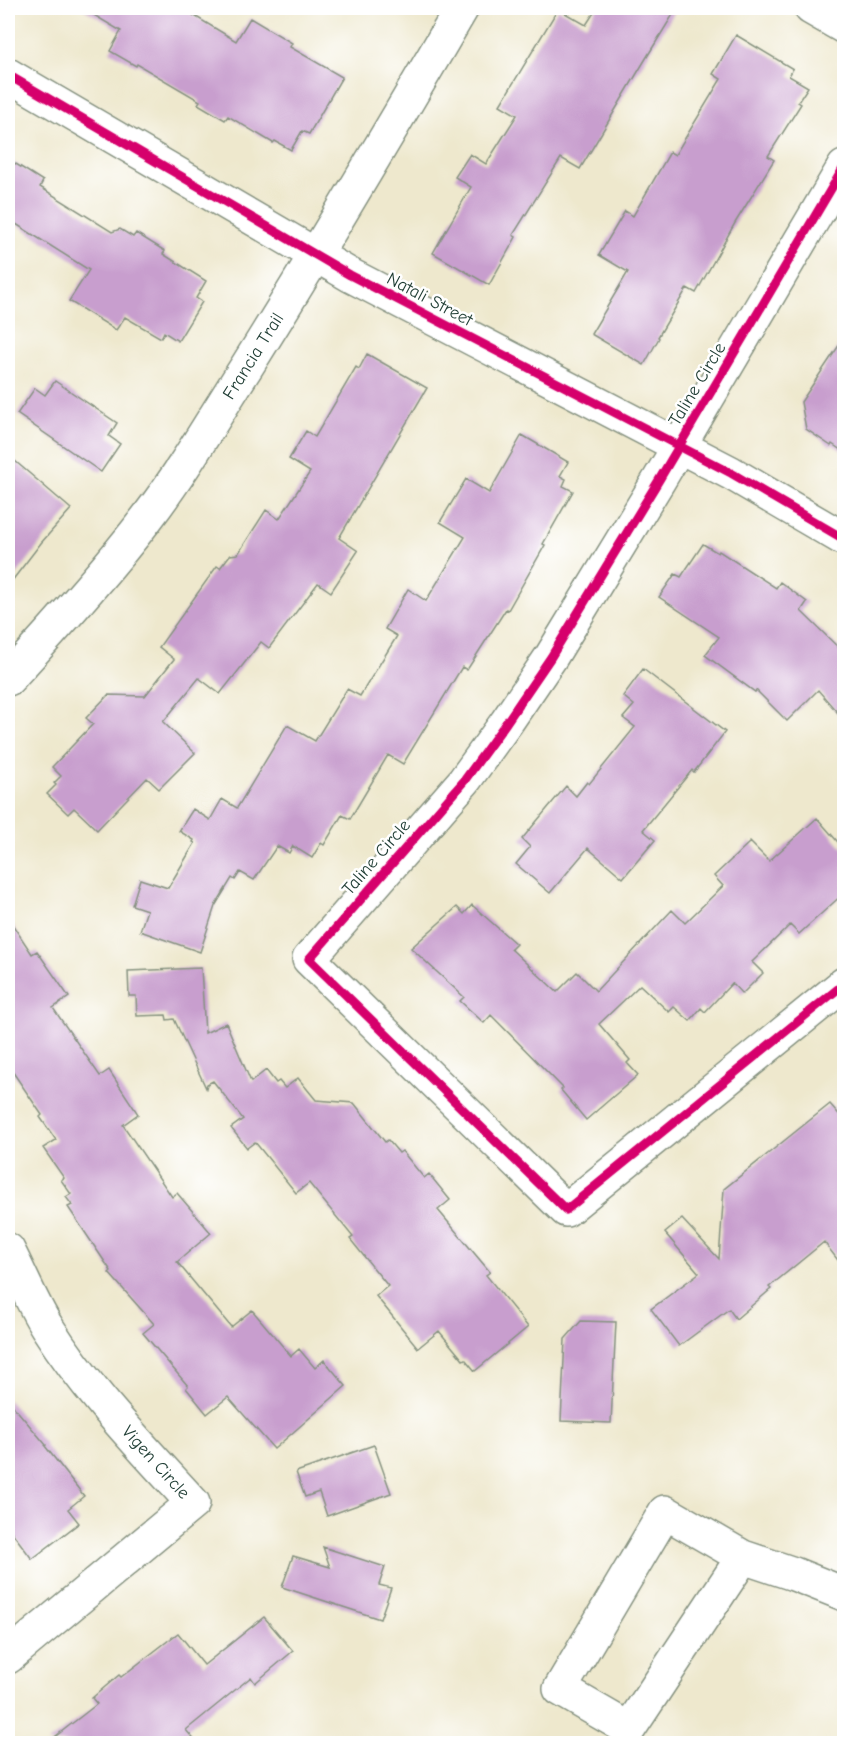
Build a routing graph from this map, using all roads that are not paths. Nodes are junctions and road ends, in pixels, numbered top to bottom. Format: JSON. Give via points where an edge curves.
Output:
{"nodes":[{"id":1,"x":462,"y":8,"type":"edge"},
{"id":2,"x":811,"y":8,"type":"edge"},
{"id":3,"x":844,"y":27,"type":"edge"},
{"id":4,"x":8,"y":75,"type":"edge"},
{"id":5,"x":844,"y":167,"type":"edge"},
{"id":6,"x":315,"y":255,"type":"junction"},
{"id":7,"x":680,"y":446,"type":"junction"},
{"id":8,"x":844,"y":539,"type":"edge"},
{"id":9,"x":8,"y":679,"type":"edge"},
{"id":10,"x":844,"y":984,"type":"edge"},
{"id":11,"x":8,"y":1250,"type":"edge"},
{"id":12,"x":742,"y":1557,"type":"junction"},
{"id":13,"x":844,"y":1594,"type":"edge"},
{"id":14,"x":8,"y":1657,"type":"edge"}],
"edges":[{"from":1,"to":6,"type":"street","name":"Francia Trail"},
{"from":2,"to":3,"type":"street"},
{"from":4,"to":6,"type":"street","name":"Natali Street"},
{"from":5,"to":7,"type":"street","name":"Taline Circle"},
{"from":6,"to":7,"type":"street","name":"Natali Street"},
{"from":6,"to":9,"type":"street","name":"Francia Trail","via":[[148,517]]},
{"from":7,"to":8,"type":"street","name":"Natali Street"},
{"from":7,"to":10,"type":"street","name":"Taline Circle","via":[[506,723],[464,781],[309,959],[566,1210]]},
{"from":11,"to":14,"type":"street","name":"Vigen Circle","via":[[46,1325],[74,1366],[193,1503]]},
{"from":12,"to":12,"type":"street","via":[[664,1512],[560,1689],[629,1729]]},
{"from":12,"to":13,"type":"street"}]}
